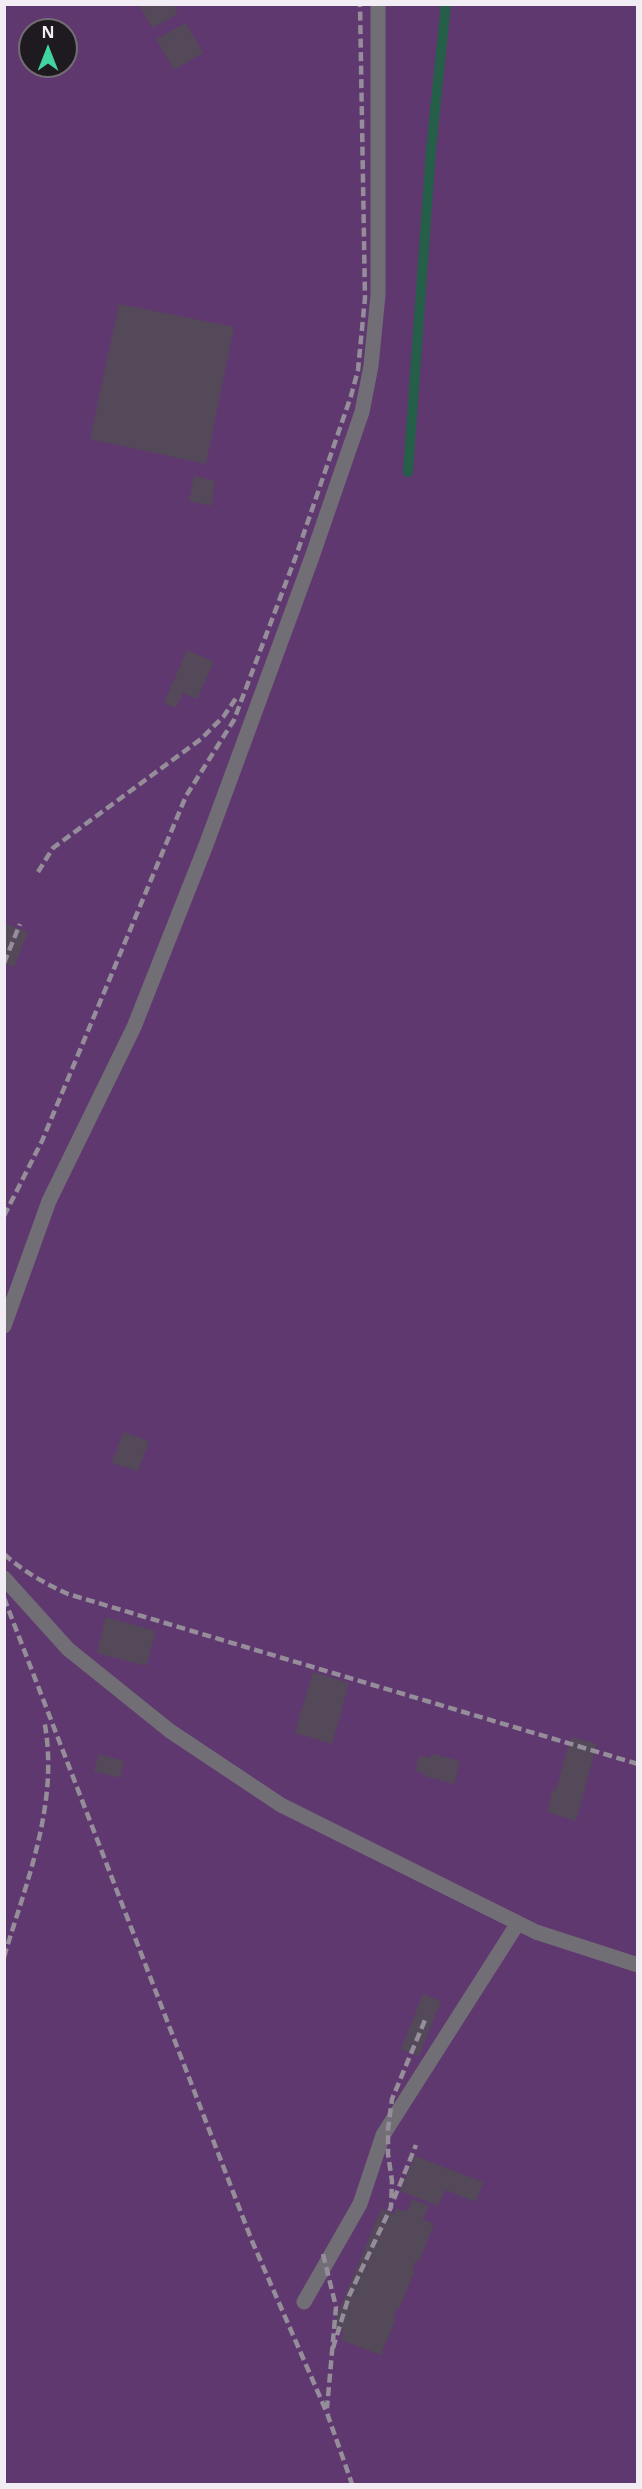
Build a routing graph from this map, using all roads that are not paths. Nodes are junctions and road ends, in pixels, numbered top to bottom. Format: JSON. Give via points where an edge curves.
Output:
{"nodes":[{"id":1,"x":378,"y":4,"type":"edge"},
{"id":2,"x":4,"y":1326,"type":"edge"},
{"id":3,"x":4,"y":1578,"type":"edge"},
{"id":4,"x":518,"y":1923,"type":"junction"},
{"id":5,"x":638,"y":1965,"type":"edge"},
{"id":6,"x":304,"y":2302,"type":"dead end"}],
"edges":[{"from":1,"to":2,"type":"lane","via":[[378,296],[362,412],[206,845],[134,1027],[49,1201]]},
{"from":3,"to":4,"type":"lane","via":[[68,1649],[170,1731],[282,1805]]},
{"from":4,"to":5,"type":"lane"},
{"from":4,"to":6,"type":"lane","via":[[383,2135],[360,2204]]}]}
